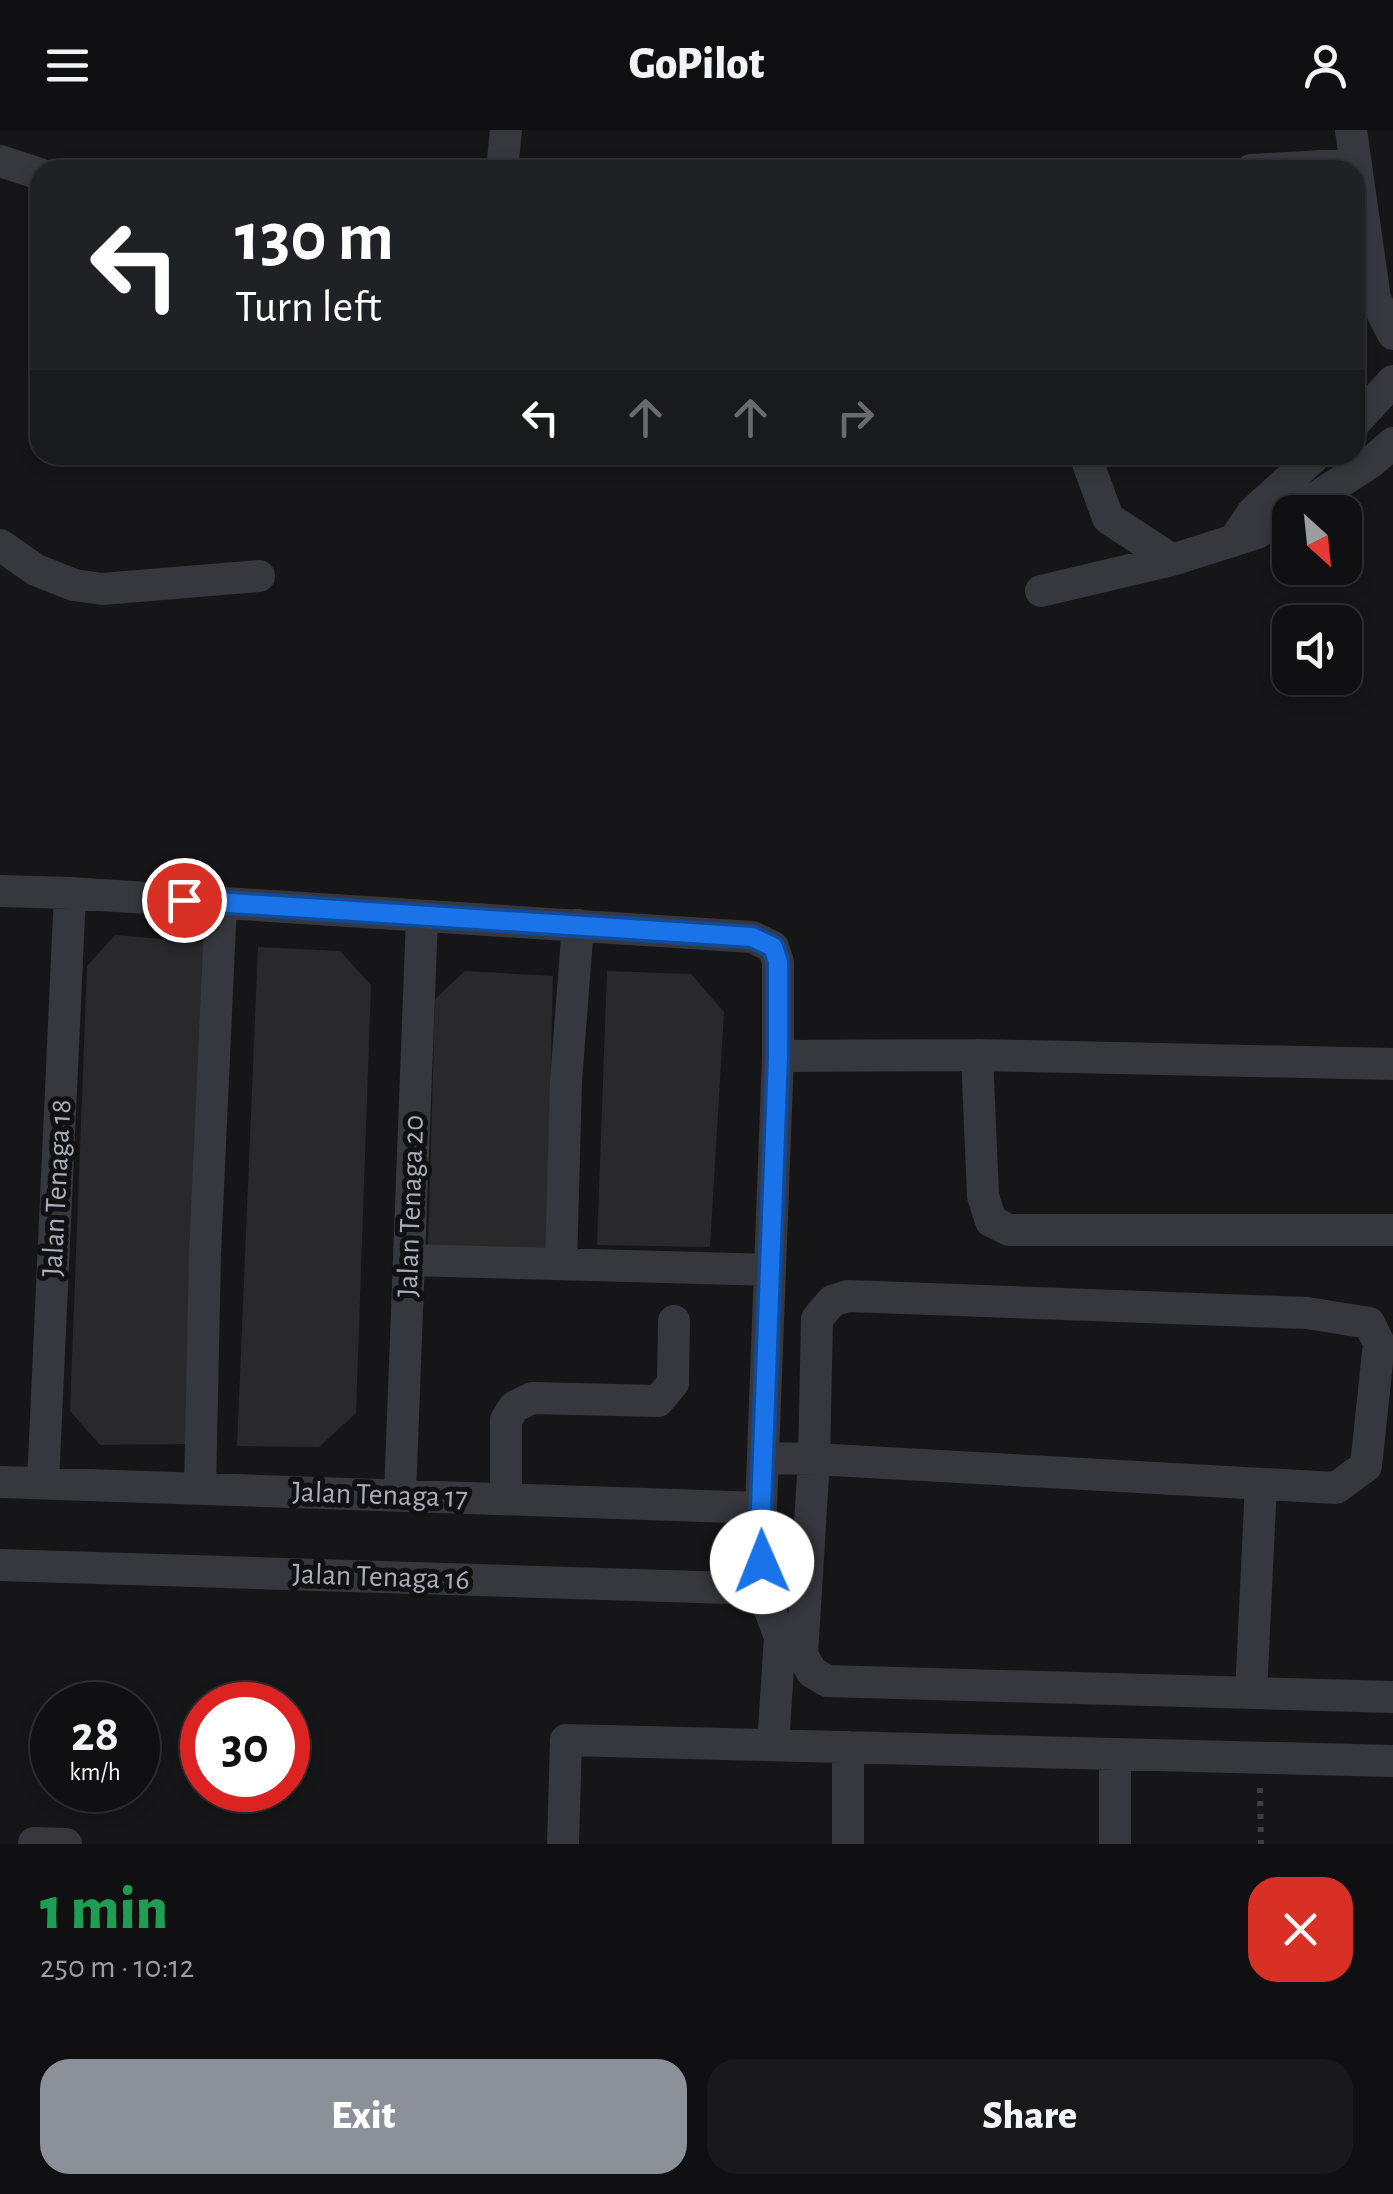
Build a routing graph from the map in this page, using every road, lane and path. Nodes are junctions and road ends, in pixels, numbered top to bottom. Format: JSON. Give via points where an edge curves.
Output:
{"nodes":[{"id":1,"x":506,"y":130,"type":"edge"},
{"id":2,"x":1352,"y":130,"type":"edge"},
{"id":3,"x":0,"y":160,"type":"edge"},
{"id":4,"x":503,"y":160,"type":"edge"},
{"id":5,"x":1356,"y":160,"type":"edge"},
{"id":6,"x":30,"y":170,"type":"edge"},
{"id":7,"x":1365,"y":228,"type":"edge"},
{"id":8,"x":1393,"y":334,"type":"edge"},
{"id":9,"x":1393,"y":381,"type":"edge"},
{"id":10,"x":1365,"y":411,"type":"edge"},
{"id":11,"x":1393,"y":443,"type":"edge"},
{"id":12,"x":1089,"y":465,"type":"edge"},
{"id":13,"x":1305,"y":465,"type":"edge"},
{"id":14,"x":1321,"y":495,"type":"edge"},
{"id":15,"x":1272,"y":525,"type":"edge"},
{"id":16,"x":1235,"y":539,"type":"junction"},
{"id":17,"x":0,"y":545,"type":"edge"},
{"id":18,"x":1172,"y":560,"type":"junction"},
{"id":19,"x":259,"y":576,"type":"dead end"},
{"id":20,"x":1040,"y":592,"type":"dead end"},
{"id":21,"x":0,"y":892,"type":"edge"},
{"id":22,"x":70,"y":892,"type":"junction"},
{"id":23,"x":222,"y":903,"type":"junction"},
{"id":24,"x":422,"y":917,"type":"junction"},
{"id":25,"x":578,"y":926,"type":"junction"},
{"id":26,"x":978,"y":1055,"type":"junction"},
{"id":27,"x":778,"y":1056,"type":"junction"},
{"id":28,"x":1393,"y":1064,"type":"edge"},
{"id":29,"x":1393,"y":1230,"type":"edge"},
{"id":30,"x":409,"y":1260,"type":"junction"},
{"id":31,"x":560,"y":1264,"type":"junction"},
{"id":32,"x":770,"y":1270,"type":"junction"},
{"id":33,"x":674,"y":1321,"type":"dead end"},
{"id":34,"x":763,"y":1458,"type":"junction"},
{"id":35,"x":814,"y":1460,"type":"junction"},
{"id":36,"x":0,"y":1482,"type":"edge"},
{"id":37,"x":43,"y":1484,"type":"junction"},
{"id":38,"x":1262,"y":1484,"type":"junction"},
{"id":39,"x":200,"y":1489,"type":"junction"},
{"id":40,"x":400,"y":1495,"type":"junction"},
{"id":41,"x":506,"y":1499,"type":"junction"},
{"id":42,"x":761,"y":1508,"type":"junction"},
{"id":43,"x":0,"y":1565,"type":"edge"},
{"id":44,"x":762,"y":1589,"type":"junction"},
{"id":45,"x":1251,"y":1693,"type":"junction"},
{"id":46,"x":1393,"y":1697,"type":"edge"},
{"id":47,"x":773,"y":1746,"type":"junction"},
{"id":48,"x":848,"y":1747,"type":"junction"},
{"id":49,"x":1115,"y":1754,"type":"junction"},
{"id":50,"x":1259,"y":1757,"type":"junction"},
{"id":51,"x":1393,"y":1761,"type":"edge"},
{"id":52,"x":34,"y":1843,"type":"edge"},
{"id":53,"x":66,"y":1844,"type":"edge"},
{"id":54,"x":564,"y":1844,"type":"edge"},
{"id":55,"x":848,"y":1844,"type":"edge"},
{"id":56,"x":1115,"y":1844,"type":"edge"},
{"id":57,"x":1262,"y":1844,"type":"edge"}],
"edges":[{"from":1,"to":4,"type":"street"},
{"from":2,"to":5,"type":"street"},
{"from":3,"to":6,"type":"street"},
{"from":7,"to":8,"type":"street","via":[[1375,299]]},
{"from":9,"to":10,"type":"street"},
{"from":11,"to":14,"type":"street"},
{"from":12,"to":18,"type":"street","via":[[1108,518]]},
{"from":13,"to":16,"type":"street","via":[[1253,512]]},
{"from":15,"to":16,"type":"street"},
{"from":16,"to":18,"type":"street"},
{"from":17,"to":19,"type":"street","via":[[36,570],[102,589]]},
{"from":18,"to":20,"type":"street"},
{"from":21,"to":22,"type":"street"},
{"from":22,"to":23,"type":"street"},
{"from":22,"to":37,"type":"street","name":"Jalan Tenaga 18"},
{"from":23,"to":24,"type":"street"},
{"from":23,"to":39,"type":"street"},
{"from":24,"to":25,"type":"street"},
{"from":24,"to":30,"type":"street","name":"Jalan Tenaga 20"},
{"from":25,"to":27,"type":"street","via":[[752,937],[773,947]]},
{"from":25,"to":31,"type":"street"},
{"from":26,"to":27,"type":"street"},
{"from":26,"to":28,"type":"street"},
{"from":26,"to":29,"type":"street","via":[[983,1196],[991,1221],[1008,1230]]},
{"from":27,"to":32,"type":"street"},
{"from":30,"to":31,"type":"street"},
{"from":30,"to":40,"type":"street","name":"Jalan Tenaga 20"},
{"from":31,"to":32,"type":"street"},
{"from":32,"to":34,"type":"street"},
{"from":33,"to":41,"type":"street","via":[[673,1383],[658,1401],[532,1398],[514,1407],[506,1420]]},
{"from":34,"to":35,"type":"street"},
{"from":34,"to":42,"type":"street"},
{"from":35,"to":38,"type":"street"},
{"from":35,"to":38,"type":"street","via":[[817,1319],[832,1300],[848,1296],[1307,1313],[1369,1322],[1380,1343],[1366,1466],[1336,1488]]},
{"from":35,"to":45,"type":"street","via":[[802,1656],[827,1681]]},
{"from":36,"to":37,"type":"street","name":"Jalan Tenaga 17"},
{"from":37,"to":39,"type":"street","name":"Jalan Tenaga 17"},
{"from":38,"to":45,"type":"street"},
{"from":39,"to":40,"type":"street","name":"Jalan Tenaga 17"},
{"from":40,"to":41,"type":"street","name":"Jalan Tenaga 17"},
{"from":41,"to":42,"type":"street","name":"Jalan Tenaga 17"},
{"from":42,"to":44,"type":"street"},
{"from":43,"to":44,"type":"street","name":"Jalan Tenaga 16"},
{"from":44,"to":47,"type":"street","via":[[780,1637]]},
{"from":45,"to":46,"type":"street"},
{"from":47,"to":48,"type":"street"},
{"from":47,"to":54,"type":"street","via":[[566,1740]]},
{"from":48,"to":49,"type":"street"},
{"from":48,"to":55,"type":"street"},
{"from":49,"to":50,"type":"street"},
{"from":49,"to":56,"type":"street"},
{"from":50,"to":51,"type":"street"},
{"from":50,"to":57,"type":"path"},
{"from":52,"to":53,"type":"street"}]}
